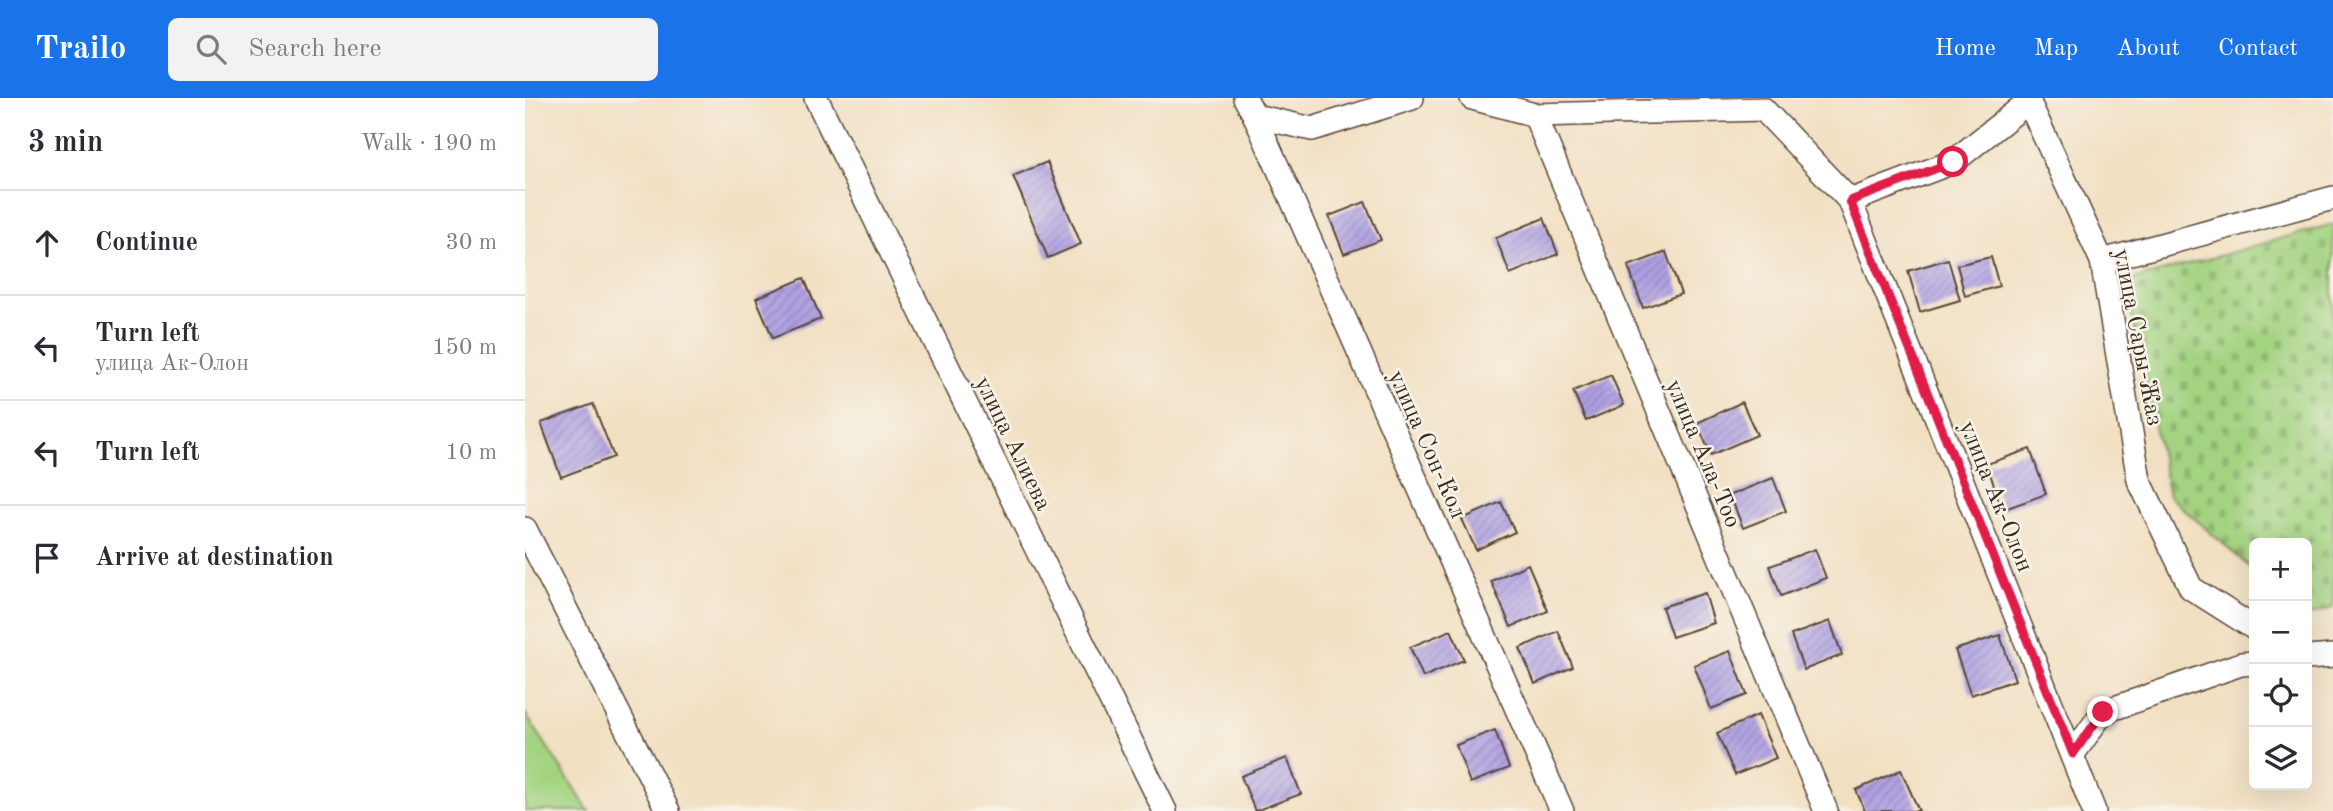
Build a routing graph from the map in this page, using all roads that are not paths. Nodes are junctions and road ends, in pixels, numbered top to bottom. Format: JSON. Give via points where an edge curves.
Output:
{"nodes":[{"id":1,"x":816,"y":98,"type":"edge"},
{"id":2,"x":1412,"y":98,"type":"edge"},
{"id":3,"x":1472,"y":98,"type":"edge"},
{"id":4,"x":2027,"y":100,"type":"edge"},
{"id":5,"x":1250,"y":107,"type":"edge"},
{"id":6,"x":1535,"y":115,"type":"junction"},
{"id":7,"x":2333,"y":198,"type":"edge"},
{"id":8,"x":1850,"y":201,"type":"junction"},
{"id":9,"x":2102,"y":261,"type":"junction"},
{"id":10,"x":525,"y":529,"type":"edge"},
{"id":11,"x":2249,"y":625,"type":"edge"},
{"id":12,"x":2333,"y":656,"type":"edge"},
{"id":13,"x":2312,"y":658,"type":"edge"},
{"id":14,"x":2249,"y":663,"type":"edge"},
{"id":15,"x":2073,"y":754,"type":"junction"},
{"id":16,"x":668,"y":811,"type":"edge"},
{"id":17,"x":1165,"y":811,"type":"edge"},
{"id":18,"x":1562,"y":811,"type":"edge"},
{"id":19,"x":1826,"y":811,"type":"edge"},
{"id":20,"x":2094,"y":811,"type":"edge"}],
"edges":[{"from":1,"to":17,"type":"street","name":"улица Алиева"},
{"from":2,"to":5,"type":"street","via":[[1313,129]]},
{"from":3,"to":6,"type":"street"},
{"from":4,"to":8,"type":"street","via":[[1953,162]]},
{"from":4,"to":9,"type":"street","name":"улица Сары-Жаз"},
{"from":5,"to":18,"type":"street","name":"улица Сон-Кол"},
{"from":6,"to":8,"type":"street","via":[[1763,109]]},
{"from":6,"to":19,"type":"street","name":"улица Ала-Тоо"},
{"from":7,"to":9,"type":"street"},
{"from":8,"to":15,"type":"street","name":"улица Ак-Олон"},
{"from":9,"to":11,"type":"street","name":"улица Сары-Жаз","via":[[2140,480],[2191,588]]},
{"from":10,"to":16,"type":"street"},
{"from":12,"to":13,"type":"street"},
{"from":14,"to":15,"type":"street","via":[[2103,712]]},
{"from":15,"to":20,"type":"street","name":"улица Ак-Олон"}]}
